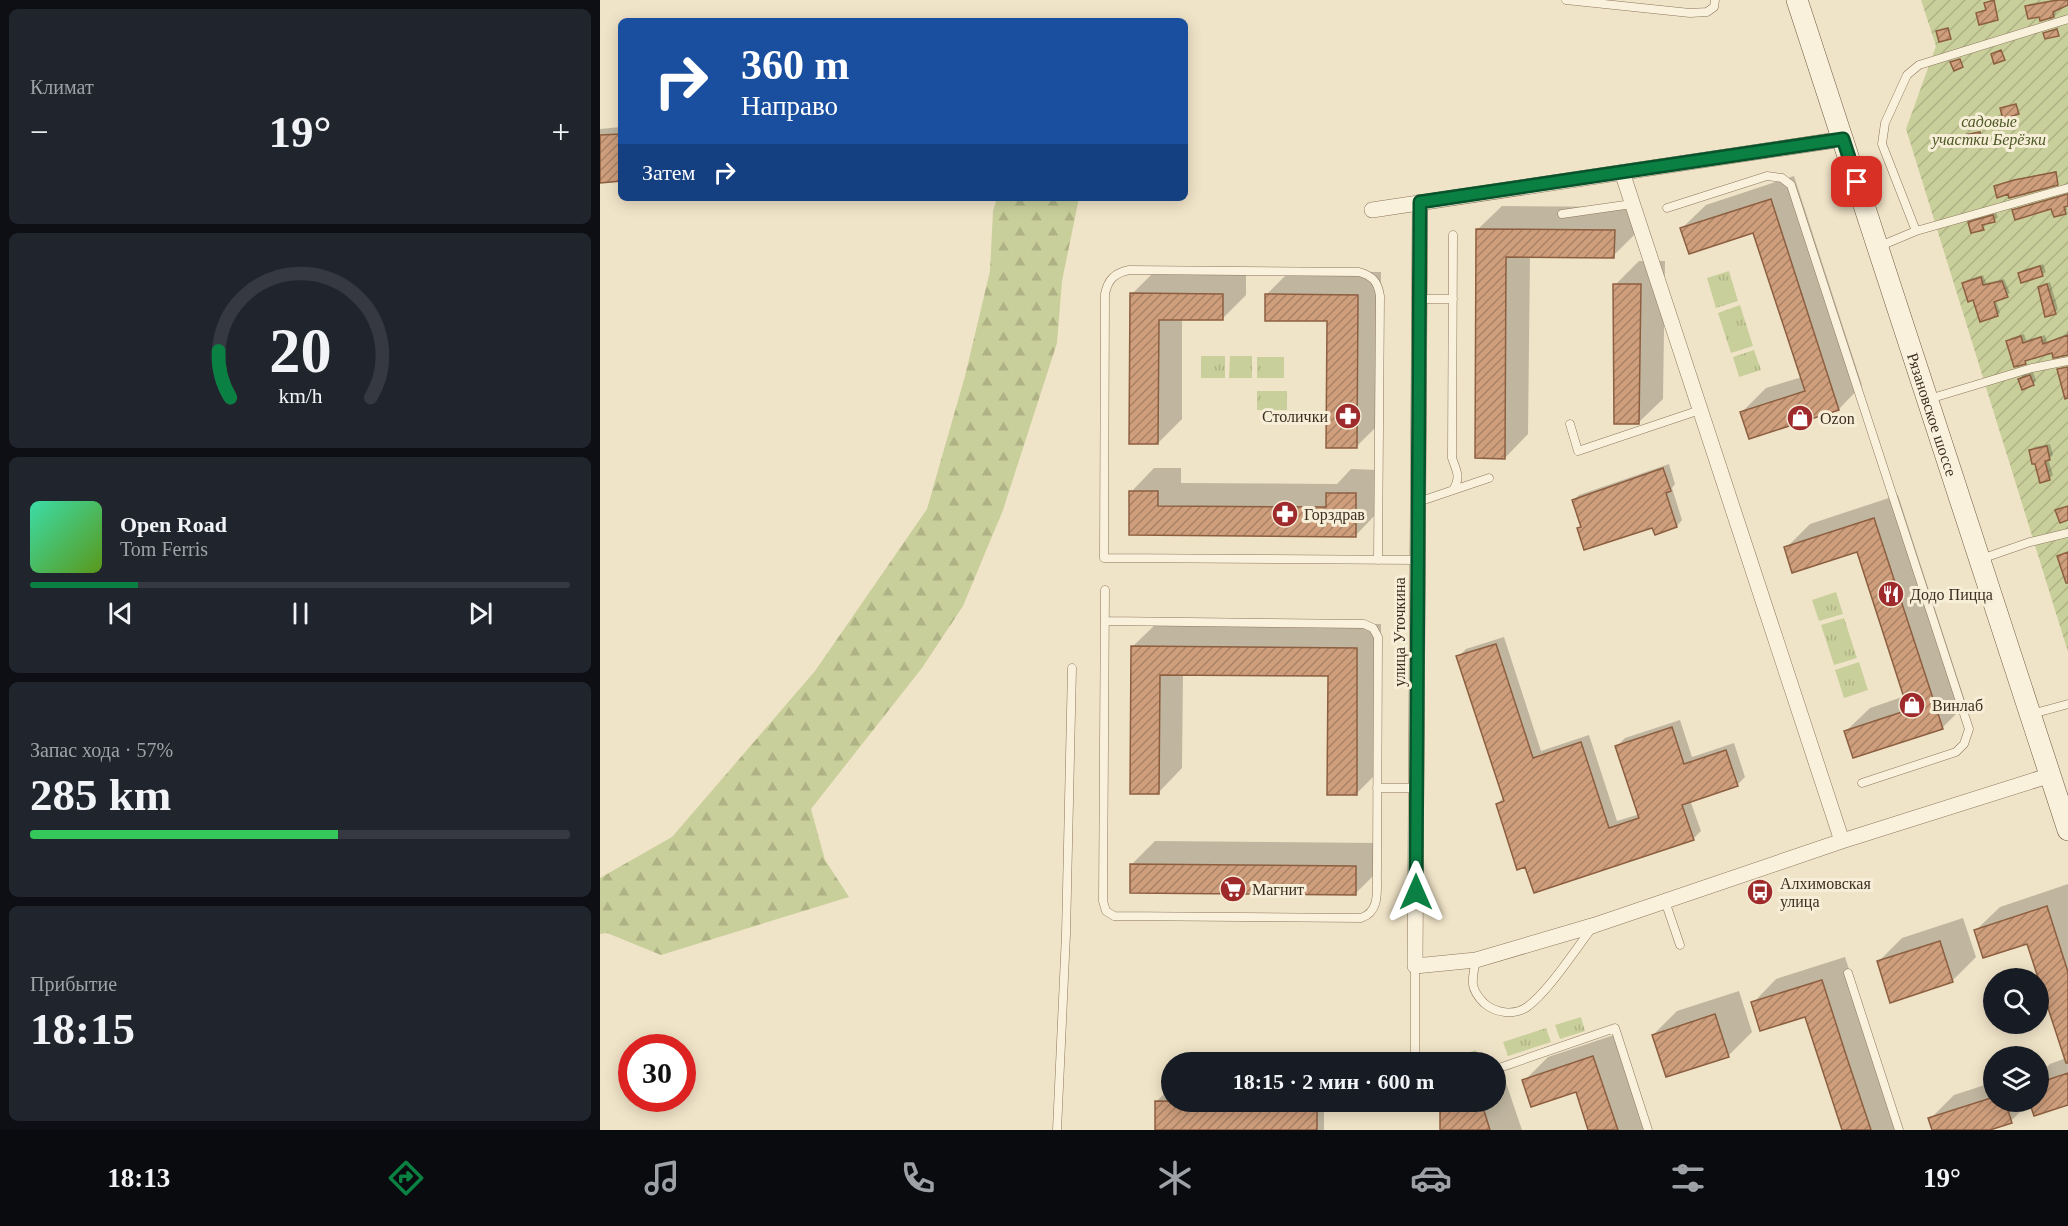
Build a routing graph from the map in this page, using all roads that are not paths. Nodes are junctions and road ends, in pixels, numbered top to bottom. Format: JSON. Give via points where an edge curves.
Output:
{"nodes":[{"id":1,"x":1566,"y":0,"type":"edge"},
{"id":2,"x":1715,"y":0,"type":"edge"},
{"id":3,"x":1797,"y":0,"type":"edge"},
{"id":4,"x":2068,"y":19,"type":"edge"},
{"id":5,"x":1843,"y":139,"type":"junction"},
{"id":6,"x":1622,"y":172,"type":"junction"},
{"id":7,"x":2068,"y":188,"type":"edge"},
{"id":8,"x":1420,"y":202,"type":"junction"},
{"id":9,"x":1632,"y":204,"type":"junction"},
{"id":10,"x":1667,"y":208,"type":"dead end"},
{"id":11,"x":1372,"y":210,"type":"dead end"},
{"id":12,"x":1562,"y":214,"type":"dead end"},
{"id":13,"x":1916,"y":231,"type":"junction"},
{"id":14,"x":1453,"y":235,"type":"dead end"},
{"id":15,"x":1879,"y":247,"type":"junction"},
{"id":16,"x":1419,"y":299,"type":"junction"},
{"id":17,"x":1453,"y":299,"type":"junction"},
{"id":18,"x":2068,"y":361,"type":"edge"},
{"id":19,"x":1929,"y":399,"type":"junction"},
{"id":20,"x":1700,"y":410,"type":"junction"},
{"id":21,"x":1569,"y":424,"type":"dead end"},
{"id":22,"x":1489,"y":478,"type":"dead end"},
{"id":23,"x":1453,"y":490,"type":"junction"},
{"id":24,"x":1418,"y":502,"type":"junction"},
{"id":25,"x":2068,"y":533,"type":"edge"},
{"id":26,"x":1981,"y":559,"type":"junction"},
{"id":27,"x":1378,"y":560,"type":"junction"},
{"id":28,"x":1418,"y":560,"type":"junction"},
{"id":29,"x":1105,"y":590,"type":"dead end"},
{"id":30,"x":1105,"y":621,"type":"junction"},
{"id":31,"x":1072,"y":668,"type":"dead end"},
{"id":32,"x":2068,"y":704,"type":"edge"},
{"id":33,"x":2032,"y":714,"type":"junction"},
{"id":34,"x":2051,"y":776,"type":"junction"},
{"id":35,"x":1862,"y":783,"type":"dead end"},
{"id":36,"x":1377,"y":788,"type":"junction"},
{"id":37,"x":1417,"y":788,"type":"junction"},
{"id":38,"x":2068,"y":830,"type":"edge"},
{"id":39,"x":1842,"y":842,"type":"junction"},
{"id":40,"x":1665,"y":901,"type":"junction"},
{"id":41,"x":1595,"y":925,"type":"junction"},
{"id":42,"x":1680,"y":945,"type":"dead end"},
{"id":43,"x":1476,"y":960,"type":"junction"},
{"id":44,"x":1415,"y":966,"type":"junction"},
{"id":45,"x":1848,"y":973,"type":"dead end"},
{"id":46,"x":1415,"y":1052,"type":"edge"},
{"id":47,"x":1506,"y":1066,"type":"edge"},
{"id":48,"x":1057,"y":1130,"type":"edge"},
{"id":49,"x":1648,"y":1130,"type":"edge"},
{"id":50,"x":1899,"y":1130,"type":"edge"}],
"edges":[{"from":1,"to":2,"type":"lane","via":[[1690,13],[1707,12],[1714,7]]},
{"from":3,"to":5,"type":"main road","name":"Рязановское шоссе"},
{"from":4,"to":13,"type":"lane","via":[[1919,65],[1907,75],[1885,123],[1882,144]]},
{"from":5,"to":6,"type":"street"},
{"from":5,"to":15,"type":"main road","name":"Рязановское шоссе"},
{"from":6,"to":8,"type":"street"},
{"from":6,"to":9,"type":"street"},
{"from":7,"to":13,"type":"lane"},
{"from":8,"to":11,"type":"street"},
{"from":8,"to":16,"type":"street","name":"улица Уточкина"},
{"from":9,"to":12,"type":"lane"},
{"from":9,"to":20,"type":"street"},
{"from":10,"to":35,"type":"lane","via":[[1767,176],[1782,178],[1791,185],[1969,729],[1964,744],[1956,752]]},
{"from":13,"to":15,"type":"lane"},
{"from":14,"to":17,"type":"lane"},
{"from":15,"to":19,"type":"main road","name":"Рязановское шоссе"},
{"from":16,"to":17,"type":"lane"},
{"from":16,"to":24,"type":"street","name":"улица Уточкина"},
{"from":17,"to":23,"type":"lane","via":[[1452,458],[1458,476]]},
{"from":18,"to":19,"type":"lane"},
{"from":19,"to":26,"type":"main road","name":"Рязановское шоссе"},
{"from":20,"to":21,"type":"lane","via":[[1578,451]]},
{"from":20,"to":39,"type":"street"},
{"from":22,"to":23,"type":"lane"},
{"from":23,"to":24,"type":"lane"},
{"from":24,"to":28,"type":"street","name":"улица Уточкина"},
{"from":25,"to":26,"type":"lane"},
{"from":26,"to":33,"type":"main road","name":"Рязановское шоссе"},
{"from":27,"to":27,"type":"lane","via":[[1104,558],[1105,294],[1115,275],[1130,270],[1359,273],[1374,279],[1380,296]]},
{"from":27,"to":28,"type":"lane"},
{"from":28,"to":37,"type":"street","name":"улица Уточкина"},
{"from":29,"to":30,"type":"lane"},
{"from":30,"to":36,"type":"lane","via":[[1370,626],[1378,637]]},
{"from":30,"to":36,"type":"lane","via":[[1103,901],[1110,914],[1366,916],[1376,903]]},
{"from":31,"to":48,"type":"lane"},
{"from":32,"to":33,"type":"lane"},
{"from":33,"to":34,"type":"main road","name":"Рязановское шоссе"},
{"from":34,"to":38,"type":"main road","name":"Рязановское шоссе"},
{"from":34,"to":39,"type":"street"},
{"from":36,"to":37,"type":"lane"},
{"from":37,"to":44,"type":"street","name":"улица Уточкина"},
{"from":39,"to":40,"type":"street"},
{"from":40,"to":41,"type":"street"},
{"from":40,"to":42,"type":"lane"},
{"from":41,"to":43,"type":"street"},
{"from":41,"to":43,"type":"lane","via":[[1524,1009],[1506,1013],[1490,1008],[1476,994],[1472,981]]},
{"from":43,"to":44,"type":"street"},
{"from":44,"to":46,"type":"lane","name":"улица Уточкина"},
{"from":45,"to":50,"type":"lane"},
{"from":47,"to":49,"type":"lane","via":[[1615,1028]]}]}
